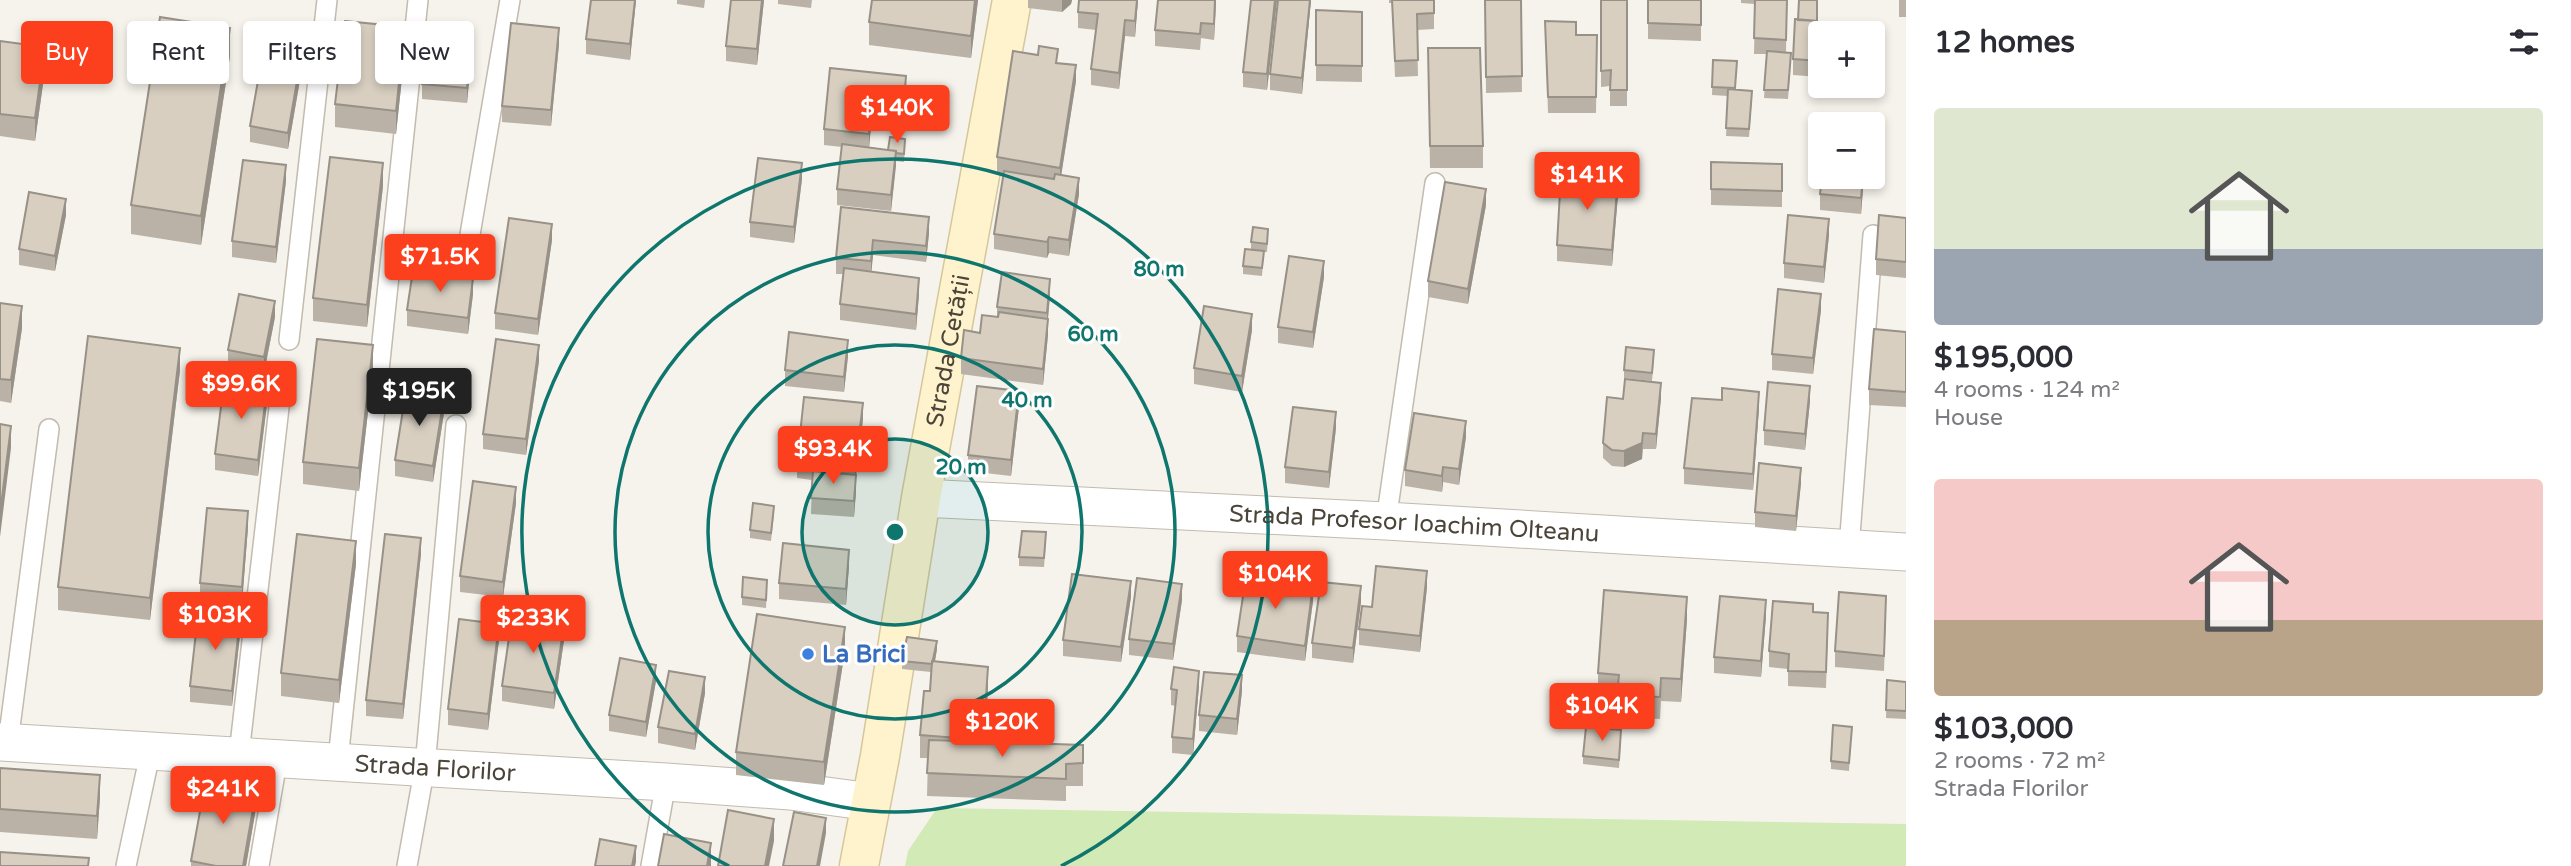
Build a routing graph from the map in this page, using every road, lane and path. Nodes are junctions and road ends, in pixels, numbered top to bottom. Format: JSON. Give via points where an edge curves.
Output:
{"nodes":[{"id":1,"x":327,"y":0,"type":"edge"},
{"id":2,"x":418,"y":0,"type":"edge"},
{"id":3,"x":510,"y":0,"type":"edge"},
{"id":4,"x":1012,"y":0,"type":"edge"},
{"id":5,"x":1435,"y":183,"type":"dead end"},
{"id":6,"x":1873,"y":235,"type":"dead end"},
{"id":7,"x":466,"y":258,"type":"dead end"},
{"id":8,"x":289,"y":340,"type":"dead end"},
{"id":9,"x":280,"y":399,"type":"dead end"},
{"id":10,"x":456,"y":425,"type":"dead end"},
{"id":11,"x":49,"y":429,"type":"dead end"},
{"id":12,"x":921,"y":498,"type":"junction"},
{"id":13,"x":1386,"y":521,"type":"junction"},
{"id":14,"x":1849,"y":548,"type":"junction"},
{"id":15,"x":1906,"y":552,"type":"edge"},
{"id":16,"x":4,"y":742,"type":"edge"},
{"id":17,"x":151,"y":749,"type":"junction"},
{"id":18,"x":239,"y":754,"type":"junction"},
{"id":19,"x":278,"y":756,"type":"junction"},
{"id":20,"x":338,"y":760,"type":"junction"},
{"id":21,"x":425,"y":766,"type":"junction"},
{"id":22,"x":666,"y":782,"type":"junction"},
{"id":23,"x":871,"y":802,"type":"junction"},
{"id":24,"x":126,"y":866,"type":"edge"},
{"id":25,"x":259,"y":866,"type":"edge"},
{"id":26,"x":407,"y":866,"type":"edge"},
{"id":27,"x":651,"y":866,"type":"edge"},
{"id":28,"x":859,"y":866,"type":"edge"}],
"edges":[{"from":1,"to":8,"type":"lane"},
{"from":2,"to":20,"type":"lane"},
{"from":3,"to":7,"type":"lane"},
{"from":4,"to":12,"type":"street","name":"Strada Cetății"},
{"from":5,"to":13,"type":"lane"},
{"from":6,"to":14,"type":"lane"},
{"from":9,"to":18,"type":"lane"},
{"from":10,"to":21,"type":"lane"},
{"from":11,"to":16,"type":"lane"},
{"from":12,"to":13,"type":"street","name":"Strada Profesor Ioachim Olteanu"},
{"from":12,"to":23,"type":"street","name":"Strada Cetății"},
{"from":13,"to":14,"type":"street","name":"Strada Profesor Ioachim Olteanu"},
{"from":14,"to":15,"type":"street","name":"Strada Profesor Ioachim Olteanu"},
{"from":16,"to":17,"type":"street","name":"Strada Florilor"},
{"from":17,"to":18,"type":"street","name":"Strada Florilor"},
{"from":17,"to":24,"type":"lane"},
{"from":18,"to":19,"type":"street","name":"Strada Florilor"},
{"from":19,"to":20,"type":"street","name":"Strada Florilor"},
{"from":19,"to":25,"type":"lane"},
{"from":20,"to":21,"type":"street","name":"Strada Florilor"},
{"from":21,"to":22,"type":"street","name":"Strada Florilor"},
{"from":21,"to":26,"type":"lane"},
{"from":22,"to":23,"type":"street","name":"Strada Florilor"},
{"from":22,"to":27,"type":"lane"},
{"from":23,"to":28,"type":"street","name":"Strada Cetății"}]}
